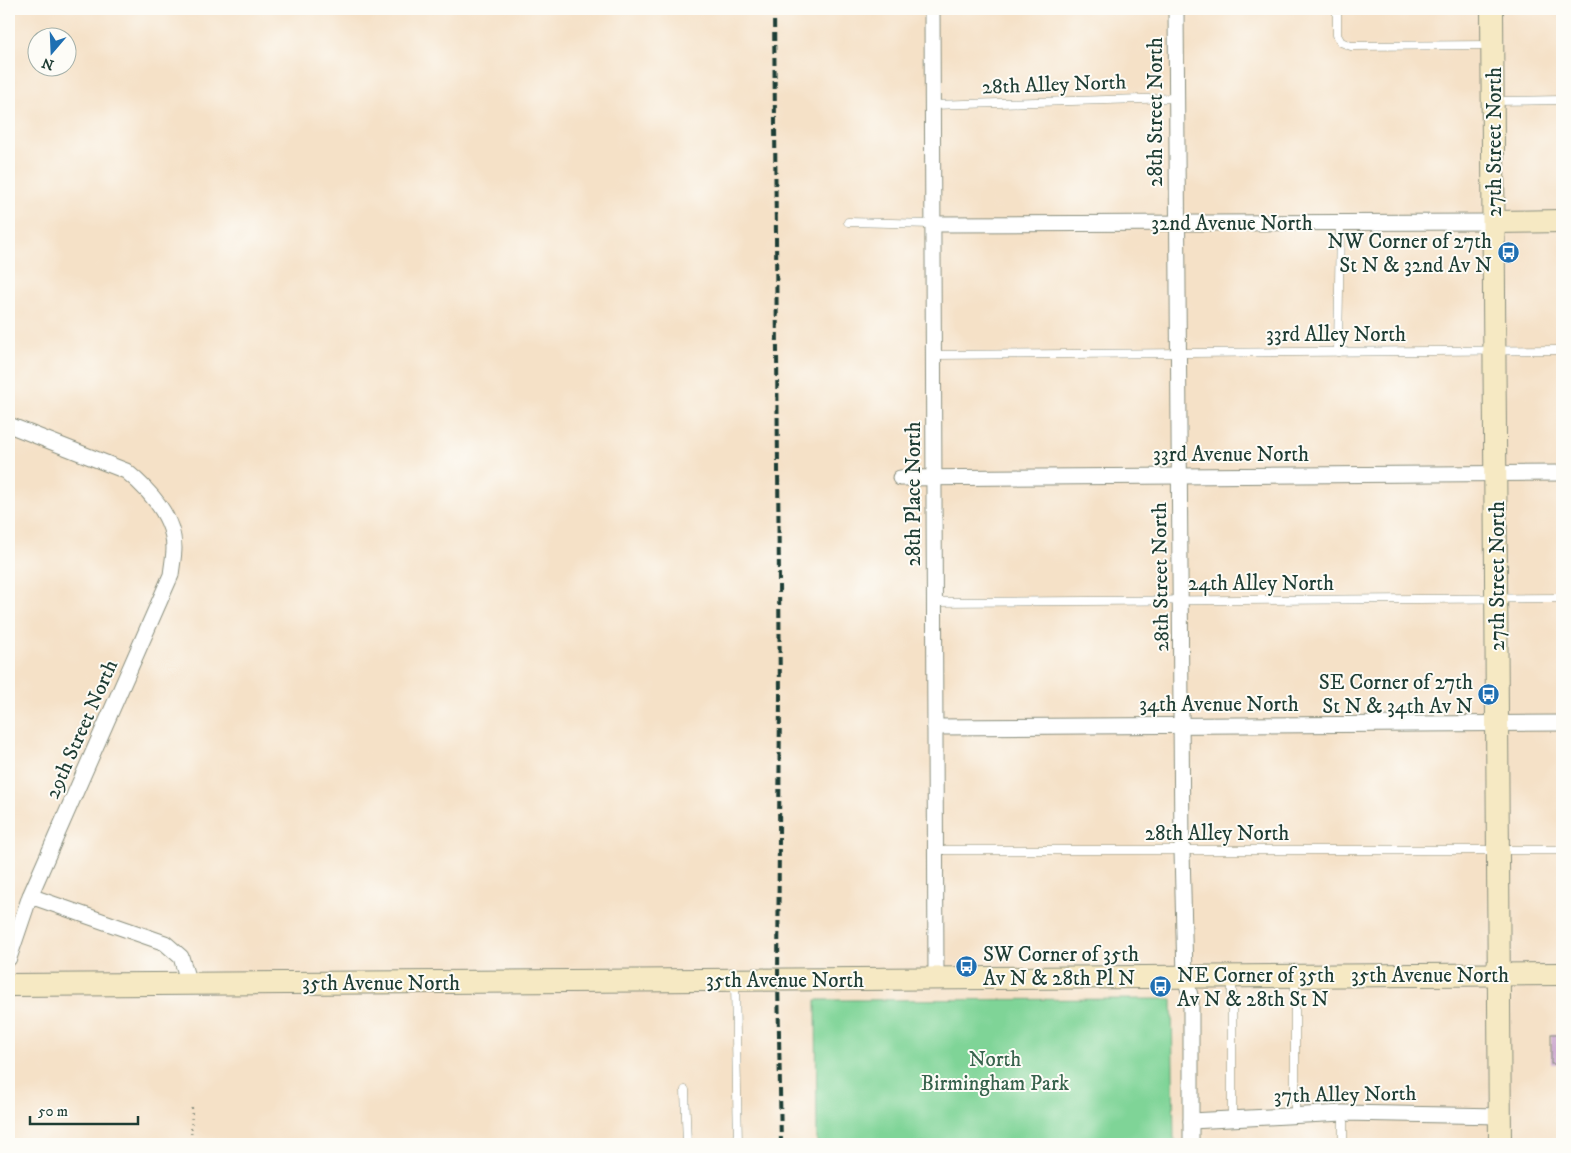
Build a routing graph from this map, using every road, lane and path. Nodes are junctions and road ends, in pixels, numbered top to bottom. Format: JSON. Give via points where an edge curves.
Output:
{"nodes":[{"id":1,"x":932,"y":9,"type":"edge"},
{"id":2,"x":1176,"y":9,"type":"edge"},
{"id":3,"x":1337,"y":9,"type":"edge"},
{"id":4,"x":1492,"y":9,"type":"edge"},
{"id":5,"x":1493,"y":45,"type":"junction"},
{"id":6,"x":1177,"y":98,"type":"junction"},
{"id":7,"x":1493,"y":100,"type":"junction"},
{"id":8,"x":1562,"y":100,"type":"edge"},
{"id":9,"x":932,"y":105,"type":"junction"},
{"id":10,"x":1562,"y":221,"type":"edge"},
{"id":11,"x":848,"y":222,"type":"dead end"},
{"id":12,"x":1340,"y":222,"type":"junction"},
{"id":13,"x":1494,"y":222,"type":"junction"},
{"id":14,"x":1177,"y":223,"type":"junction"},
{"id":15,"x":933,"y":224,"type":"junction"},
{"id":16,"x":1495,"y":350,"type":"junction"},
{"id":17,"x":1562,"y":350,"type":"edge"},
{"id":18,"x":1338,"y":352,"type":"junction"},
{"id":19,"x":1178,"y":353,"type":"junction"},
{"id":20,"x":933,"y":355,"type":"junction"},
{"id":21,"x":9,"y":425,"type":"edge"},
{"id":22,"x":1562,"y":473,"type":"edge"},
{"id":23,"x":1496,"y":474,"type":"junction"},
{"id":24,"x":1180,"y":476,"type":"junction"},
{"id":25,"x":900,"y":478,"type":"dead end"},
{"id":26,"x":934,"y":478,"type":"junction"},
{"id":27,"x":1497,"y":598,"type":"junction"},
{"id":28,"x":1562,"y":598,"type":"edge"},
{"id":29,"x":1181,"y":601,"type":"junction"},
{"id":30,"x":934,"y":602,"type":"junction"},
{"id":31,"x":1498,"y":723,"type":"junction"},
{"id":32,"x":1562,"y":723,"type":"edge"},
{"id":33,"x":1183,"y":725,"type":"junction"},
{"id":34,"x":935,"y":727,"type":"junction"},
{"id":35,"x":936,"y":850,"type":"junction"},
{"id":36,"x":1182,"y":850,"type":"junction"},
{"id":37,"x":1499,"y":850,"type":"junction"},
{"id":38,"x":1562,"y":850,"type":"edge"},
{"id":39,"x":30,"y":896,"type":"junction"},
{"id":40,"x":9,"y":958,"type":"edge"},
{"id":41,"x":1500,"y":974,"type":"junction"},
{"id":42,"x":1562,"y":974,"type":"edge"},
{"id":43,"x":1232,"y":976,"type":"junction"},
{"id":44,"x":1295,"y":976,"type":"junction"},
{"id":45,"x":1185,"y":977,"type":"junction"},
{"id":46,"x":936,"y":978,"type":"junction"},
{"id":47,"x":735,"y":980,"type":"junction"},
{"id":48,"x":189,"y":984,"type":"junction"},
{"id":49,"x":9,"y":986,"type":"edge"},
{"id":50,"x":684,"y":1090,"type":"dead end"},
{"id":51,"x":192,"y":1104,"type":"dead end"},
{"id":52,"x":1343,"y":1113,"type":"junction"},
{"id":53,"x":1295,"y":1116,"type":"junction"},
{"id":54,"x":1500,"y":1116,"type":"junction"},
{"id":55,"x":1232,"y":1119,"type":"junction"},
{"id":56,"x":1191,"y":1121,"type":"junction"},
{"id":57,"x":191,"y":1144,"type":"edge"},
{"id":58,"x":687,"y":1144,"type":"edge"},
{"id":59,"x":738,"y":1144,"type":"edge"},
{"id":60,"x":1191,"y":1144,"type":"edge"},
{"id":61,"x":1343,"y":1144,"type":"edge"},
{"id":62,"x":1500,"y":1144,"type":"edge"}],
"edges":[{"from":1,"to":9,"type":"street","name":"28th Place North"},
{"from":2,"to":6,"type":"street","name":"28th Street North"},
{"from":3,"to":5,"type":"lane","via":[[1337,35],[1340,42],[1351,46]]},
{"from":4,"to":5,"type":"street","name":"27th Street North"},
{"from":5,"to":7,"type":"street","name":"27th Street North"},
{"from":6,"to":9,"type":"lane","name":"28th Alley North"},
{"from":6,"to":14,"type":"street","name":"28th Street North"},
{"from":7,"to":8,"type":"lane"},
{"from":7,"to":13,"type":"street","name":"27th Street North"},
{"from":9,"to":15,"type":"street","name":"28th Place North"},
{"from":10,"to":13,"type":"street","name":"32nd Avenue North"},
{"from":11,"to":15,"type":"lane"},
{"from":12,"to":13,"type":"street","name":"32nd Avenue North"},
{"from":12,"to":14,"type":"street","name":"32nd Avenue North"},
{"from":12,"to":18,"type":"lane"},
{"from":13,"to":16,"type":"street","name":"27th Street North"},
{"from":14,"to":15,"type":"street","name":"32nd Avenue North"},
{"from":14,"to":19,"type":"street","name":"28th Street North"},
{"from":15,"to":20,"type":"street","name":"28th Place North"},
{"from":16,"to":17,"type":"lane","name":"33rd Alley North"},
{"from":16,"to":18,"type":"lane","name":"33rd Alley North"},
{"from":16,"to":23,"type":"street","name":"27th Street North"},
{"from":18,"to":19,"type":"lane","name":"33rd Alley North"},
{"from":19,"to":20,"type":"lane"},
{"from":19,"to":24,"type":"street","name":"28th Street North"},
{"from":20,"to":26,"type":"street","name":"28th Place North"},
{"from":21,"to":39,"type":"street","name":"29th Street North","via":[[126,471],[167,515],[174,547],[170,575]]},
{"from":22,"to":23,"type":"street","name":"33rd Avenue North"},
{"from":23,"to":24,"type":"street","name":"33rd Avenue North"},
{"from":23,"to":27,"type":"street","name":"27th Street North"},
{"from":24,"to":26,"type":"street","name":"33rd Avenue North"},
{"from":24,"to":29,"type":"street","name":"28th Street North"},
{"from":25,"to":26,"type":"street","name":"33rd Avenue North"},
{"from":26,"to":30,"type":"street","name":"28th Place North"},
{"from":27,"to":28,"type":"lane"},
{"from":27,"to":29,"type":"lane","name":"24th Alley North"},
{"from":27,"to":31,"type":"street","name":"27th Street North"},
{"from":29,"to":30,"type":"lane","name":"24th Alley North"},
{"from":29,"to":33,"type":"street","name":"28th Street North"},
{"from":30,"to":34,"type":"street","name":"28th Place North"},
{"from":31,"to":32,"type":"street","name":"34th Avenue North"},
{"from":31,"to":33,"type":"street","name":"34th Avenue North"},
{"from":31,"to":37,"type":"street","name":"27th Street North"},
{"from":33,"to":34,"type":"street","name":"34th Avenue North"},
{"from":33,"to":36,"type":"street","name":"28th Street North"},
{"from":34,"to":35,"type":"street","name":"28th Place North"},
{"from":35,"to":36,"type":"lane","name":"28th Alley North"},
{"from":35,"to":46,"type":"street","name":"28th Place North"},
{"from":36,"to":37,"type":"lane","name":"28th Alley North"},
{"from":36,"to":45,"type":"street","name":"28th Street North"},
{"from":37,"to":38,"type":"lane","name":"28th Alley North"},
{"from":37,"to":41,"type":"street","name":"27th Street North"},
{"from":39,"to":40,"type":"street","name":"29th Street North"},
{"from":39,"to":48,"type":"street","via":[[165,942],[181,957]]},
{"from":41,"to":42,"type":"street","name":"35th Avenue North"},
{"from":41,"to":44,"type":"street","name":"35th Avenue North"},
{"from":41,"to":54,"type":"street","name":"27th Street North"},
{"from":43,"to":44,"type":"street","name":"35th Avenue North"},
{"from":43,"to":45,"type":"street","name":"35th Avenue North"},
{"from":43,"to":55,"type":"lane"},
{"from":44,"to":53,"type":"lane"},
{"from":45,"to":46,"type":"street","name":"35th Avenue North"},
{"from":45,"to":56,"type":"street","name":"28th Street North","via":[[1191,999]]},
{"from":46,"to":47,"type":"street","name":"35th Avenue North"},
{"from":47,"to":48,"type":"street","name":"35th Avenue North"},
{"from":47,"to":59,"type":"lane"},
{"from":48,"to":49,"type":"street","name":"35th Avenue North"},
{"from":50,"to":58,"type":"lane"},
{"from":51,"to":57,"type":"path"},
{"from":52,"to":53,"type":"street","name":"37th Alley North"},
{"from":52,"to":54,"type":"street","name":"37th Alley North"},
{"from":52,"to":61,"type":"lane"},
{"from":53,"to":55,"type":"street","name":"37th Alley North"},
{"from":54,"to":62,"type":"street","name":"27th Street North"},
{"from":55,"to":56,"type":"street","name":"37th Alley North"},
{"from":56,"to":60,"type":"street","name":"28th Street North"}]}
